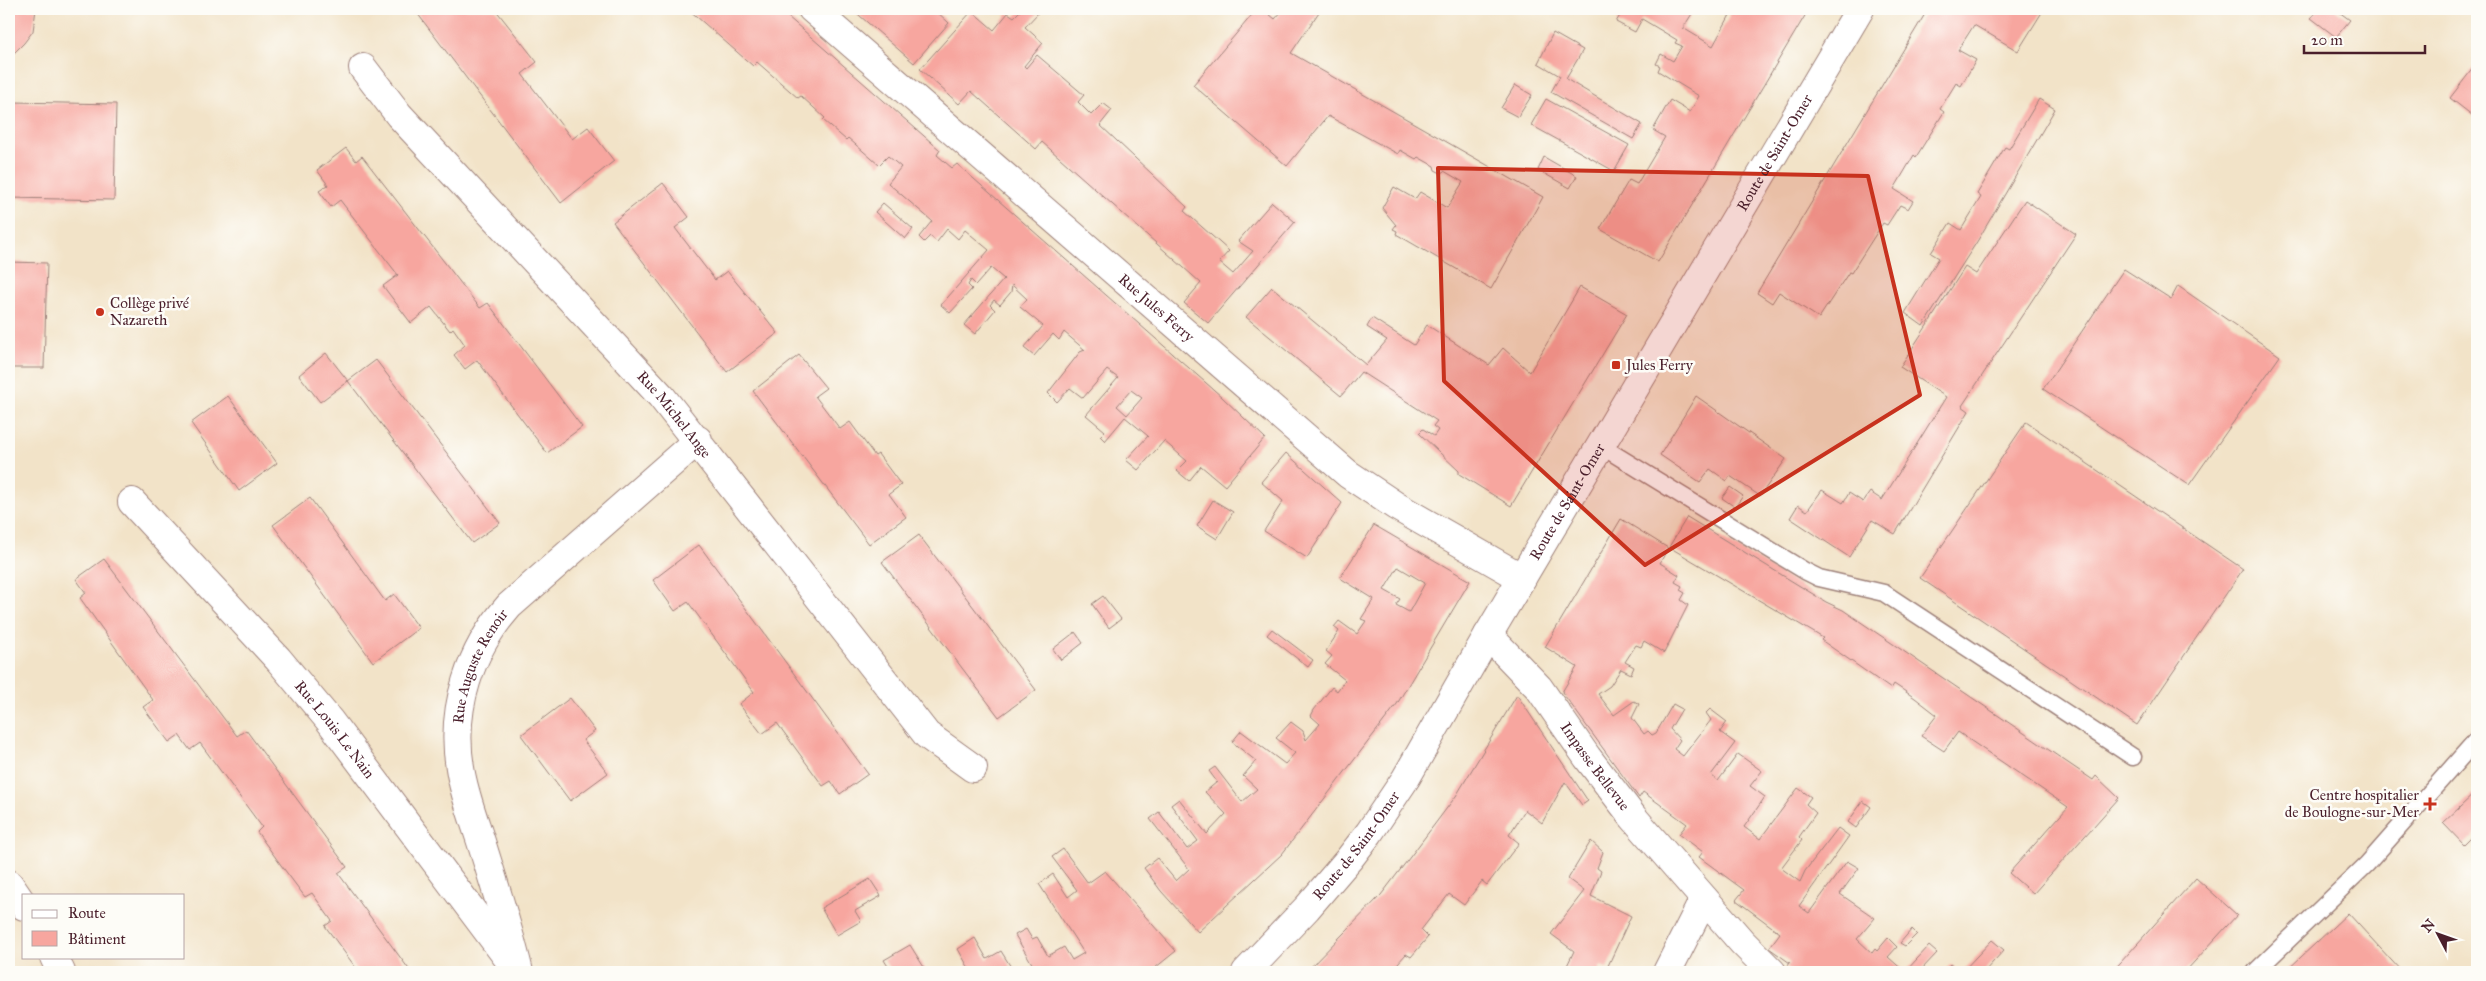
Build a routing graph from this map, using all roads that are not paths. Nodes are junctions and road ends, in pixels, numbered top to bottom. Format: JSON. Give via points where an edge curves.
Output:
{"nodes":[{"id":1,"x":812,"y":9,"type":"edge"},
{"id":2,"x":1860,"y":9,"type":"edge"},
{"id":3,"x":364,"y":68,"type":"dead end"},
{"id":4,"x":698,"y":440,"type":"junction"},
{"id":5,"x":1601,"y":446,"type":"junction"},
{"id":6,"x":132,"y":502,"type":"dead end"},
{"id":7,"x":1522,"y":578,"type":"junction"},
{"id":8,"x":1488,"y":635,"type":"junction"},
{"id":9,"x":2477,"y":739,"type":"edge"},
{"id":10,"x":2133,"y":757,"type":"dead end"},
{"id":11,"x":973,"y":768,"type":"dead end"},
{"id":12,"x":9,"y":884,"type":"edge"},
{"id":13,"x":1704,"y":898,"type":"junction"},
{"id":14,"x":22,"y":903,"type":"edge"},
{"id":15,"x":54,"y":958,"type":"edge"},
{"id":16,"x":61,"y":972,"type":"edge"},
{"id":17,"x":519,"y":972,"type":"edge"},
{"id":18,"x":1246,"y":972,"type":"edge"},
{"id":19,"x":1668,"y":972,"type":"edge"},
{"id":20,"x":1772,"y":972,"type":"edge"},
{"id":21,"x":2255,"y":972,"type":"edge"}],
"edges":[{"from":1,"to":7,"type":"street","name":"Rue Jules Ferry","via":[[1348,474],[1396,506]]},
{"from":2,"to":5,"type":"street","name":"Route de Saint-Omer"},
{"from":3,"to":4,"type":"street","name":"Rue Michel Ange","via":[[399,115],[662,396]]},
{"from":4,"to":11,"type":"street","name":"Rue Michel Ange","via":[[916,722],[938,745]]},
{"from":4,"to":17,"type":"street","name":"Rue Auguste Renoir","via":[[524,590],[496,620],[468,675],[458,719],[460,767]]},
{"from":5,"to":7,"type":"street","name":"Route de Saint-Omer"},
{"from":5,"to":10,"type":"lane","via":[[1805,571],[1819,578],[1884,593]]},
{"from":6,"to":17,"type":"street","name":"Rue Louis Le Nain","via":[[278,659],[329,720]]},
{"from":7,"to":8,"type":"street","name":"Route de Saint-Omer"},
{"from":8,"to":13,"type":"street","name":"Impasse Bellevue","via":[[1539,688],[1633,817]]},
{"from":8,"to":18,"type":"street","name":"Route de Saint-Omer","via":[[1406,778],[1369,833],[1306,908]]},
{"from":9,"to":21,"type":"lane","via":[[2367,864]]},
{"from":12,"to":14,"type":"street"},
{"from":13,"to":19,"type":"street"},
{"from":13,"to":20,"type":"street","name":"Impasse Bellevue"},
{"from":15,"to":16,"type":"street"}]}
